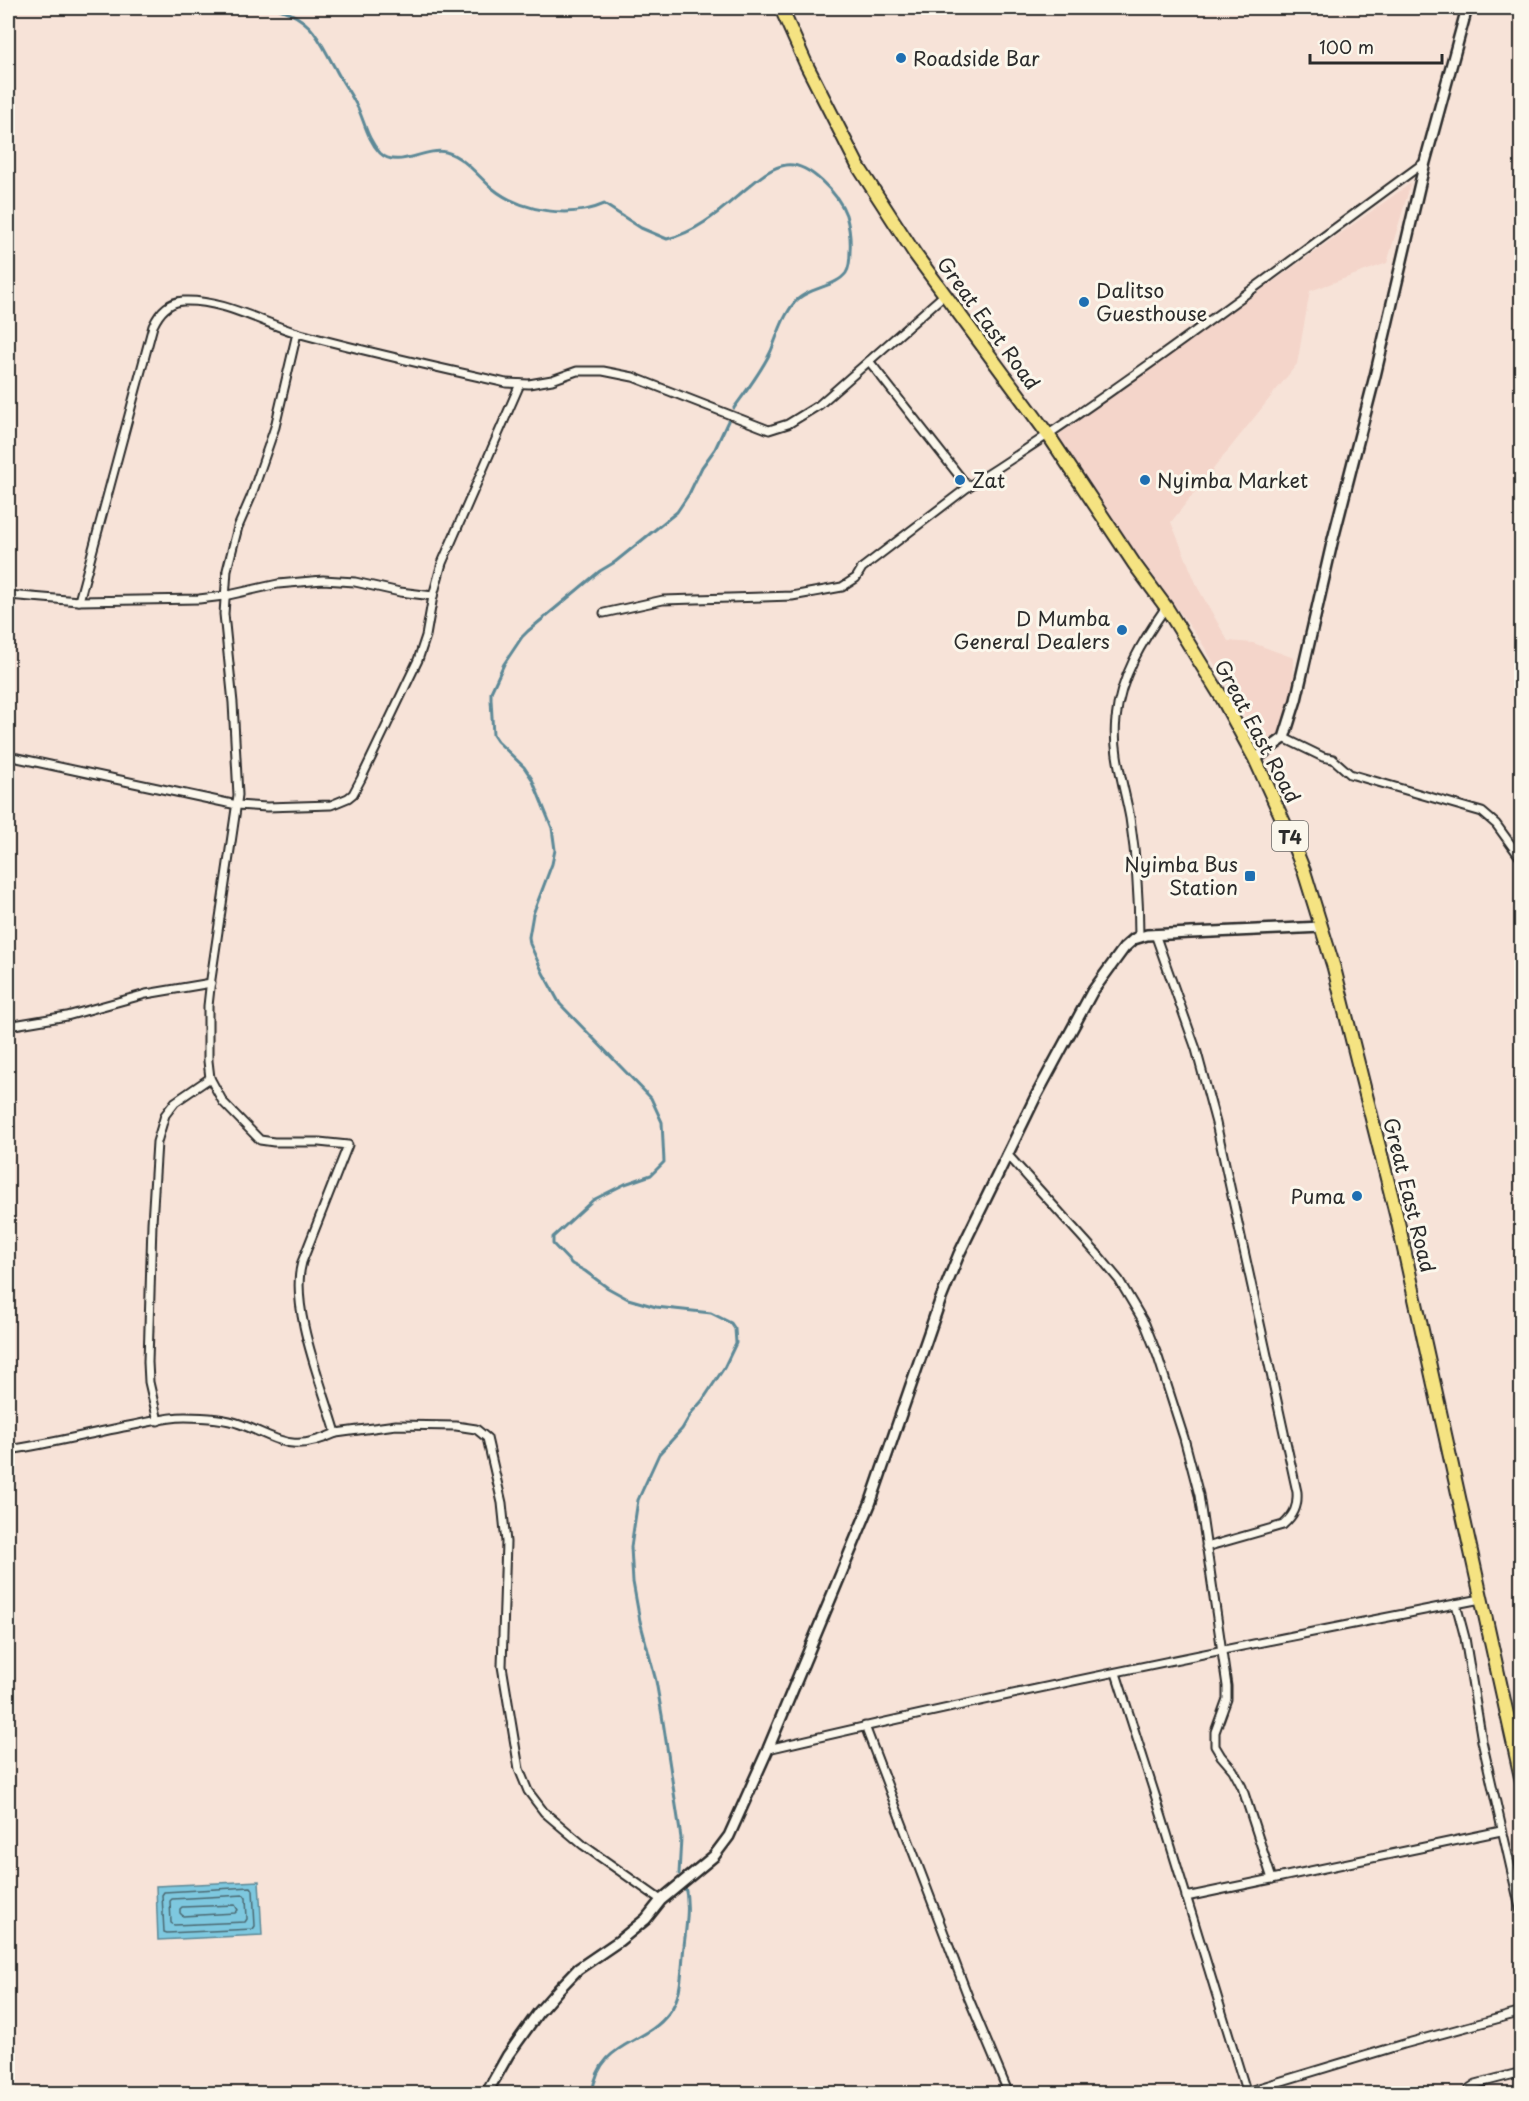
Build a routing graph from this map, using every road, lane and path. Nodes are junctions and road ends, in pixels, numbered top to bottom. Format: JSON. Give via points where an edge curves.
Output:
{"nodes":[{"id":1,"x":781,"y":8,"type":"edge"},
{"id":2,"x":1467,"y":8,"type":"edge"},
{"id":3,"x":1425,"y":162,"type":"junction"},
{"id":4,"x":944,"y":295,"type":"junction"},
{"id":5,"x":297,"y":333,"type":"junction"},
{"id":6,"x":869,"y":361,"type":"junction"},
{"id":7,"x":520,"y":384,"type":"junction"},
{"id":8,"x":1049,"y":436,"type":"junction"},
{"id":9,"x":968,"y":487,"type":"junction"},
{"id":10,"x":8,"y":595,"type":"edge"},
{"id":11,"x":224,"y":596,"type":"junction"},
{"id":12,"x":433,"y":596,"type":"junction"},
{"id":13,"x":79,"y":601,"type":"junction"},
{"id":14,"x":1166,"y":607,"type":"junction"},
{"id":15,"x":604,"y":613,"type":"dead end"},
{"id":16,"x":1284,"y":738,"type":"junction"},
{"id":17,"x":8,"y":756,"type":"edge"},
{"id":18,"x":1255,"y":759,"type":"junction"},
{"id":19,"x":237,"y":805,"type":"junction"},
{"id":20,"x":1521,"y":860,"type":"edge"},
{"id":21,"x":1322,"y":927,"type":"junction"},
{"id":22,"x":1155,"y":934,"type":"junction"},
{"id":23,"x":1139,"y":937,"type":"junction"},
{"id":24,"x":211,"y":983,"type":"junction"},
{"id":25,"x":8,"y":1026,"type":"edge"},
{"id":26,"x":210,"y":1078,"type":"junction"},
{"id":27,"x":1007,"y":1154,"type":"junction"},
{"id":28,"x":158,"y":1421,"type":"junction"},
{"id":29,"x":336,"y":1433,"type":"junction"},
{"id":30,"x":8,"y":1450,"type":"edge"},
{"id":31,"x":1206,"y":1547,"type":"junction"},
{"id":32,"x":1481,"y":1599,"type":"junction"},
{"id":33,"x":1456,"y":1604,"type":"junction"},
{"id":34,"x":1222,"y":1652,"type":"junction"},
{"id":35,"x":1116,"y":1673,"type":"junction"},
{"id":36,"x":865,"y":1726,"type":"junction"},
{"id":37,"x":768,"y":1749,"type":"junction"},
{"id":38,"x":1521,"y":1782,"type":"edge"},
{"id":39,"x":1501,"y":1831,"type":"junction"},
{"id":40,"x":1272,"y":1879,"type":"junction"},
{"id":41,"x":1186,"y":1897,"type":"junction"},
{"id":42,"x":661,"y":1900,"type":"junction"},
{"id":43,"x":1521,"y":1917,"type":"edge"},
{"id":44,"x":1521,"y":2013,"type":"edge"},
{"id":45,"x":1521,"y":2072,"type":"edge"},
{"id":46,"x":1244,"y":2093,"type":"edge"},
{"id":47,"x":486,"y":2094,"type":"edge"},
{"id":48,"x":1009,"y":2094,"type":"edge"},
{"id":49,"x":1469,"y":2094,"type":"edge"}],
"edges":[{"from":1,"to":4,"type":"highway","name":"Great East Road","number":"T4","via":[[858,166]]},
{"from":2,"to":3,"type":"street"},
{"from":3,"to":8,"type":"street"},
{"from":3,"to":16,"type":"street"},
{"from":4,"to":6,"type":"street"},
{"from":4,"to":8,"type":"highway","name":"Great East Road","number":"T4"},
{"from":5,"to":7,"type":"street"},
{"from":5,"to":11,"type":"street","via":[[268,451],[233,542]]},
{"from":5,"to":13,"type":"street","via":[[200,303],[178,302],[160,314],[153,326]]},
{"from":6,"to":7,"type":"street","via":[[819,405],[788,424],[769,430],[633,377],[603,371],[577,371],[552,380]]},
{"from":6,"to":9,"type":"street"},
{"from":7,"to":12,"type":"street","via":[[465,507]]},
{"from":8,"to":9,"type":"street"},
{"from":8,"to":14,"type":"highway","name":"Great East Road","number":"T4"},
{"from":9,"to":15,"type":"street","via":[[842,587],[792,596],[663,600]]},
{"from":10,"to":13,"type":"street"},
{"from":11,"to":12,"type":"street","via":[[323,579]]},
{"from":11,"to":13,"type":"street"},
{"from":11,"to":19,"type":"street","via":[[238,767]]},
{"from":12,"to":19,"type":"street","via":[[418,660],[352,794],[341,802],[316,807]]},
{"from":14,"to":18,"type":"highway","name":"Great East Road","number":"T4"},
{"from":14,"to":23,"type":"street","via":[[1127,673],[1115,720],[1134,847]]},
{"from":16,"to":18,"type":"street"},
{"from":16,"to":20,"type":"street","via":[[1333,759],[1350,774],[1482,812],[1496,824]]},
{"from":17,"to":19,"type":"street"},
{"from":18,"to":21,"type":"highway","name":"Great East Road","number":"T4","via":[[1304,871]]},
{"from":19,"to":24,"type":"street"},
{"from":21,"to":22,"type":"street"},
{"from":21,"to":32,"type":"highway","name":"Great East Road","number":"T4","via":[[1398,1222]]},
{"from":22,"to":23,"type":"street"},
{"from":22,"to":31,"type":"street","via":[[1196,1049],[1216,1122],[1297,1492],[1296,1508],[1283,1525]]},
{"from":23,"to":27,"type":"street","via":[[1117,956],[1092,992]]},
{"from":24,"to":25,"type":"street"},
{"from":24,"to":26,"type":"street"},
{"from":26,"to":28,"type":"street","via":[[175,1102],[165,1115],[157,1142],[148,1362]]},
{"from":26,"to":29,"type":"street","via":[[223,1102],[260,1140],[348,1145],[298,1277],[308,1340]]},
{"from":27,"to":31,"type":"street","via":[[1113,1272],[1145,1324],[1184,1438],[1199,1495]]},
{"from":27,"to":37,"type":"street","via":[[959,1254],[870,1504]]},
{"from":28,"to":29,"type":"street","via":[[185,1417],[226,1421],[294,1444],[310,1443]]},
{"from":28,"to":30,"type":"street"},
{"from":29,"to":42,"type":"street","via":[[396,1425],[456,1426],[476,1429],[487,1438],[502,1503],[506,1542],[502,1666],[515,1745],[528,1791],[544,1812],[583,1845]]},
{"from":31,"to":34,"type":"street"},
{"from":32,"to":33,"type":"street"},
{"from":32,"to":38,"type":"highway","name":"Great East Road","number":"T4"},
{"from":33,"to":34,"type":"street"},
{"from":33,"to":39,"type":"street","via":[[1470,1659]]},
{"from":34,"to":35,"type":"street"},
{"from":34,"to":40,"type":"street","via":[[1227,1699],[1215,1732],[1215,1746],[1242,1787]]},
{"from":35,"to":36,"type":"street"},
{"from":35,"to":41,"type":"street"},
{"from":36,"to":37,"type":"street"},
{"from":36,"to":48,"type":"street"},
{"from":37,"to":42,"type":"street","via":[[729,1836],[714,1856]]},
{"from":39,"to":40,"type":"street"},
{"from":39,"to":43,"type":"street"},
{"from":40,"to":41,"type":"street"},
{"from":41,"to":46,"type":"street"},
{"from":42,"to":47,"type":"street","via":[[646,1919],[578,1969],[558,1990],[508,2055]]},
{"from":44,"to":46,"type":"street"},
{"from":45,"to":49,"type":"street","via":[[1476,2084]]}]}
